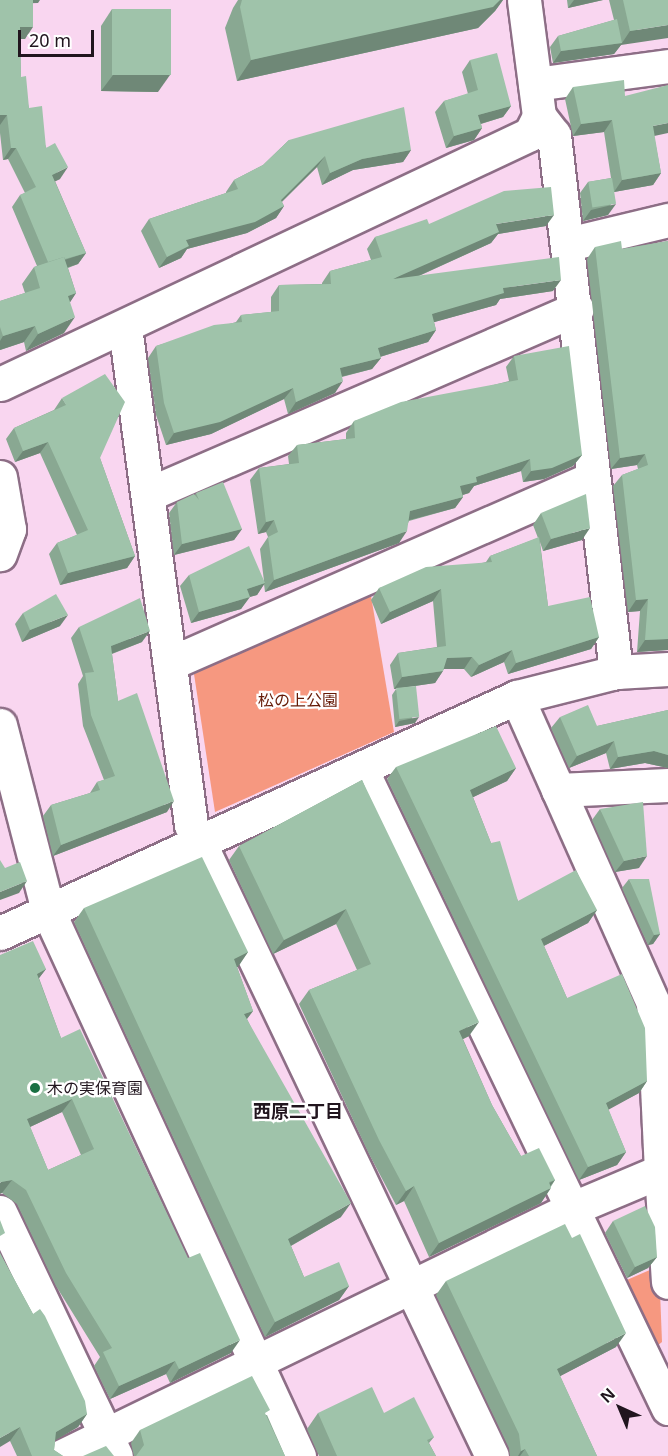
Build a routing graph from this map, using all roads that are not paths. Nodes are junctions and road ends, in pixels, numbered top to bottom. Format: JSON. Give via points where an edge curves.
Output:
{"nodes":[{"id":1,"x":524,"y":0,"type":"edge"},
{"id":2,"x":668,"y":66,"type":"edge"},
{"id":3,"x":535,"y":84,"type":"junction"},
{"id":4,"x":539,"y":116,"type":"junction"},
{"id":5,"x":668,"y":220,"type":"edge"},
{"id":6,"x":568,"y":244,"type":"junction"},
{"id":7,"x":577,"y":309,"type":"junction"},
{"id":8,"x":125,"y":327,"type":"junction"},
{"id":9,"x":0,"y":384,"type":"edge"},
{"id":10,"x":0,"y":477,"type":"edge"},
{"id":11,"x":591,"y":479,"type":"junction"},
{"id":12,"x":151,"y":493,"type":"junction"},
{"id":13,"x":0,"y":554,"type":"edge"},
{"id":14,"x":171,"y":663,"type":"junction"},
{"id":15,"x":668,"y":669,"type":"edge"},
{"id":16,"x":616,"y":672,"type":"junction"},
{"id":17,"x":517,"y":697,"type":"junction"},
{"id":18,"x":0,"y":725,"type":"edge"},
{"id":19,"x":361,"y":769,"type":"junction"},
{"id":20,"x":668,"y":785,"type":"edge"},
{"id":21,"x":558,"y":790,"type":"junction"},
{"id":22,"x":201,"y":840,"type":"junction"},
{"id":23,"x":48,"y":911,"type":"junction"},
{"id":24,"x":0,"y":933,"type":"edge"},
{"id":25,"x":661,"y":1171,"type":"junction"},
{"id":26,"x":571,"y":1209,"type":"junction"},
{"id":27,"x":0,"y":1212,"type":"edge"},
{"id":28,"x":668,"y":1282,"type":"edge"},
{"id":29,"x":412,"y":1289,"type":"junction"},
{"id":30,"x":257,"y":1364,"type":"junction"},
{"id":31,"x":667,"y":1400,"type":"edge"},
{"id":32,"x":111,"y":1445,"type":"edge"},
{"id":33,"x":62,"y":1456,"type":"edge"},
{"id":34,"x":299,"y":1456,"type":"edge"},
{"id":35,"x":492,"y":1456,"type":"edge"}],
"edges":[{"from":1,"to":3,"type":"street"},
{"from":2,"to":3,"type":"street"},
{"from":3,"to":4,"type":"street"},
{"from":4,"to":6,"type":"street","via":[[554,135]]},
{"from":4,"to":8,"type":"street","via":[[530,134]]},
{"from":5,"to":6,"type":"street"},
{"from":6,"to":7,"type":"street"},
{"from":7,"to":11,"type":"street"},
{"from":7,"to":12,"type":"street"},
{"from":8,"to":9,"type":"street"},
{"from":8,"to":12,"type":"street"},
{"from":10,"to":13,"type":"street","via":[[9,529]]},
{"from":11,"to":14,"type":"street"},
{"from":11,"to":16,"type":"street"},
{"from":12,"to":14,"type":"street"},
{"from":14,"to":22,"type":"street","via":[[186,804]]},
{"from":15,"to":16,"type":"street"},
{"from":16,"to":17,"type":"street"},
{"from":17,"to":19,"type":"street"},
{"from":17,"to":21,"type":"street"},
{"from":18,"to":23,"type":"street"},
{"from":19,"to":22,"type":"street"},
{"from":19,"to":26,"type":"street"},
{"from":20,"to":21,"type":"street"},
{"from":21,"to":25,"type":"street","via":[[653,1003]]},
{"from":22,"to":23,"type":"street"},
{"from":22,"to":29,"type":"street"},
{"from":23,"to":24,"type":"street"},
{"from":23,"to":30,"type":"street"},
{"from":25,"to":26,"type":"street"},
{"from":25,"to":28,"type":"street"},
{"from":26,"to":29,"type":"street"},
{"from":26,"to":31,"type":"street"},
{"from":27,"to":32,"type":"street"},
{"from":29,"to":30,"type":"street"},
{"from":29,"to":35,"type":"street"},
{"from":30,"to":32,"type":"street"},
{"from":30,"to":34,"type":"street"},
{"from":32,"to":33,"type":"street"}]}
